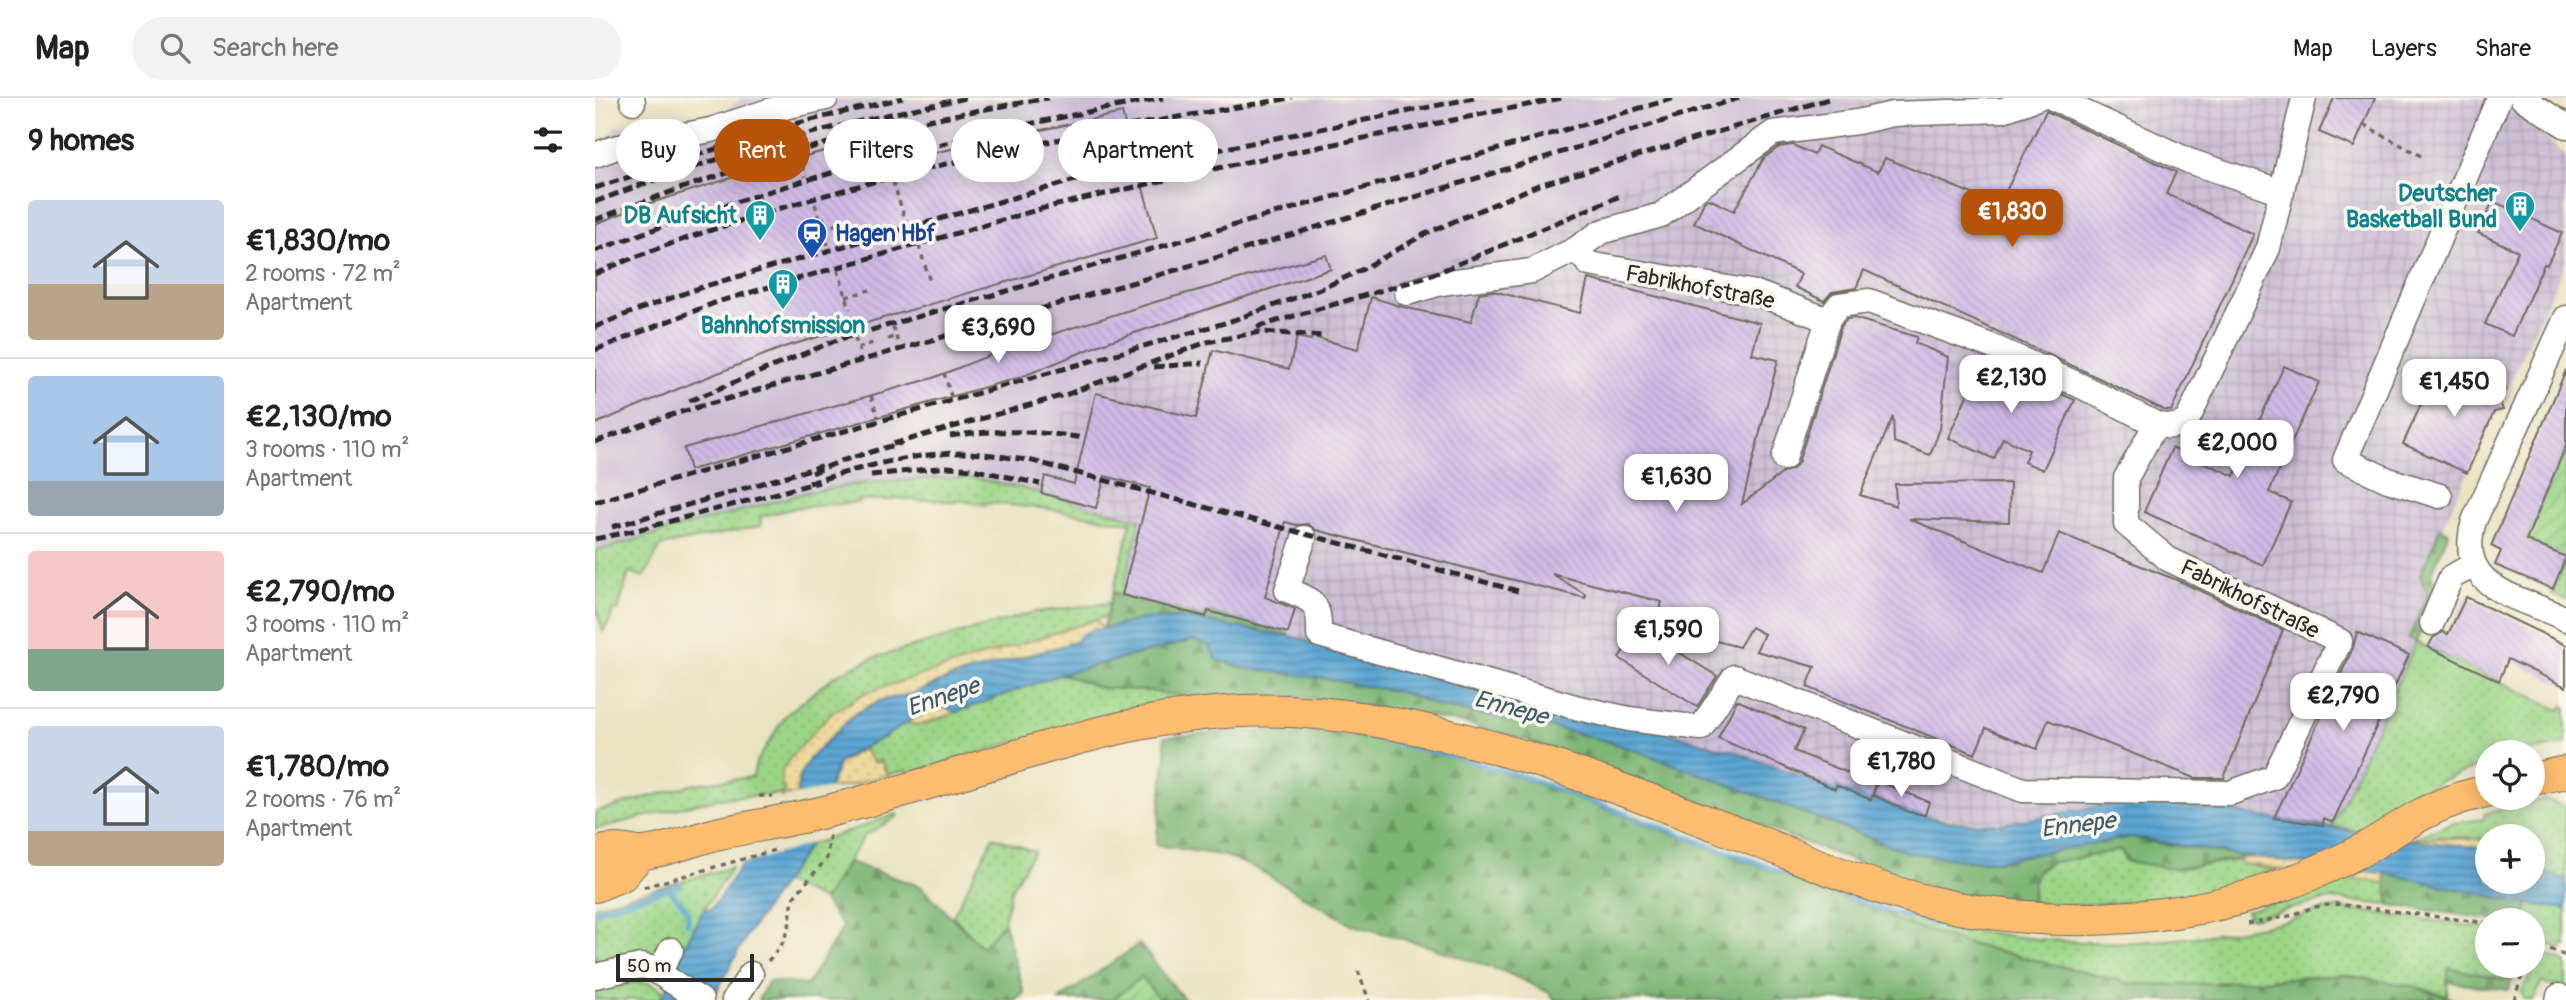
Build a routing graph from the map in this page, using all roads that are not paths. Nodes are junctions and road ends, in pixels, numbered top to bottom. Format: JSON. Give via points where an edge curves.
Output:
{"nodes":[{"id":1,"x":825,"y":98,"type":"edge"},
{"id":2,"x":2037,"y":98,"type":"edge"},
{"id":3,"x":2053,"y":98,"type":"edge"},
{"id":4,"x":2304,"y":98,"type":"edge"},
{"id":5,"x":2499,"y":98,"type":"edge"},
{"id":6,"x":2522,"y":98,"type":"edge"},
{"id":7,"x":2566,"y":126,"type":"edge"},
{"id":8,"x":595,"y":155,"type":"edge"},
{"id":9,"x":2282,"y":192,"type":"junction"},
{"id":10,"x":1576,"y":249,"type":"junction"},
{"id":11,"x":1407,"y":293,"type":"dead end"},
{"id":12,"x":2566,"y":318,"type":"edge"},
{"id":13,"x":1828,"y":320,"type":"junction"},
{"id":14,"x":2156,"y":425,"type":"junction"},
{"id":15,"x":1784,"y":458,"type":"dead end"},
{"id":16,"x":2440,"y":496,"type":"dead end"},
{"id":17,"x":1304,"y":538,"type":"dead end"},
{"id":18,"x":2474,"y":565,"type":"junction"},
{"id":19,"x":2566,"y":618,"type":"edge"},
{"id":20,"x":2432,"y":623,"type":"dead end"},
{"id":21,"x":2475,"y":794,"type":"edge"},
{"id":22,"x":595,"y":853,"type":"edge"},
{"id":23,"x":641,"y":854,"type":"junction"},
{"id":24,"x":595,"y":887,"type":"edge"},
{"id":25,"x":671,"y":950,"type":"dead end"},
{"id":26,"x":751,"y":974,"type":"road end"},
{"id":27,"x":595,"y":976,"type":"edge"},
{"id":28,"x":664,"y":976,"type":"junction"},
{"id":29,"x":701,"y":1000,"type":"edge"},
{"id":30,"x":734,"y":1000,"type":"edge"}],
"edges":[{"from":1,"to":8,"type":"street","via":[[711,130]]},
{"from":2,"to":10,"type":"street","via":[[2003,110],[1893,114],[1773,133],[1661,215],[1601,232]]},
{"from":3,"to":9,"type":"street","via":[[2189,161]]},
{"from":4,"to":9,"type":"street"},
{"from":5,"to":16,"type":"street","via":[[2345,460]]},
{"from":6,"to":7,"type":"street"},
{"from":9,"to":14,"type":"street","via":[[2269,248],[2187,421],[2179,426]]},
{"from":10,"to":11,"type":"street","via":[[1532,271],[1441,283]]},
{"from":10,"to":13,"type":"street","name":"Fabrikhofstraße","via":[[1589,264],[1756,293]]},
{"from":12,"to":18,"type":"street","via":[[2474,521],[2469,547]]},
{"from":13,"to":14,"type":"street","via":[[1839,305],[1869,301],[1991,346]]},
{"from":13,"to":15,"type":"street"},
{"from":14,"to":17,"type":"street","name":"Fabrikhofstraße","via":[[2126,478],[2126,524],[2168,559],[2340,642],[2274,777],[2230,793],[2023,790],[1734,677],[1701,728],[1579,708],[1319,635],[1319,613],[1308,597],[1287,590]]},
{"from":18,"to":19,"type":"street","via":[[2497,588]]},
{"from":18,"to":20,"type":"street","via":[[2451,577]]},
{"from":21,"to":23,"type":"main road","via":[[2448,802],[2326,867],[2254,894],[2181,912],[2085,920],[2019,917],[1962,909],[1891,891],[1571,770],[1476,742],[1317,713],[1258,710],[1135,723],[840,808],[759,811],[722,833]]},
{"from":22,"to":23,"type":"main road"},
{"from":23,"to":24,"type":"main road","via":[[622,875]]},
{"from":25,"to":28,"type":"street"},
{"from":26,"to":30,"type":"street"},
{"from":27,"to":28,"type":"street","via":[[641,966]]},
{"from":28,"to":29,"type":"street"}]}
